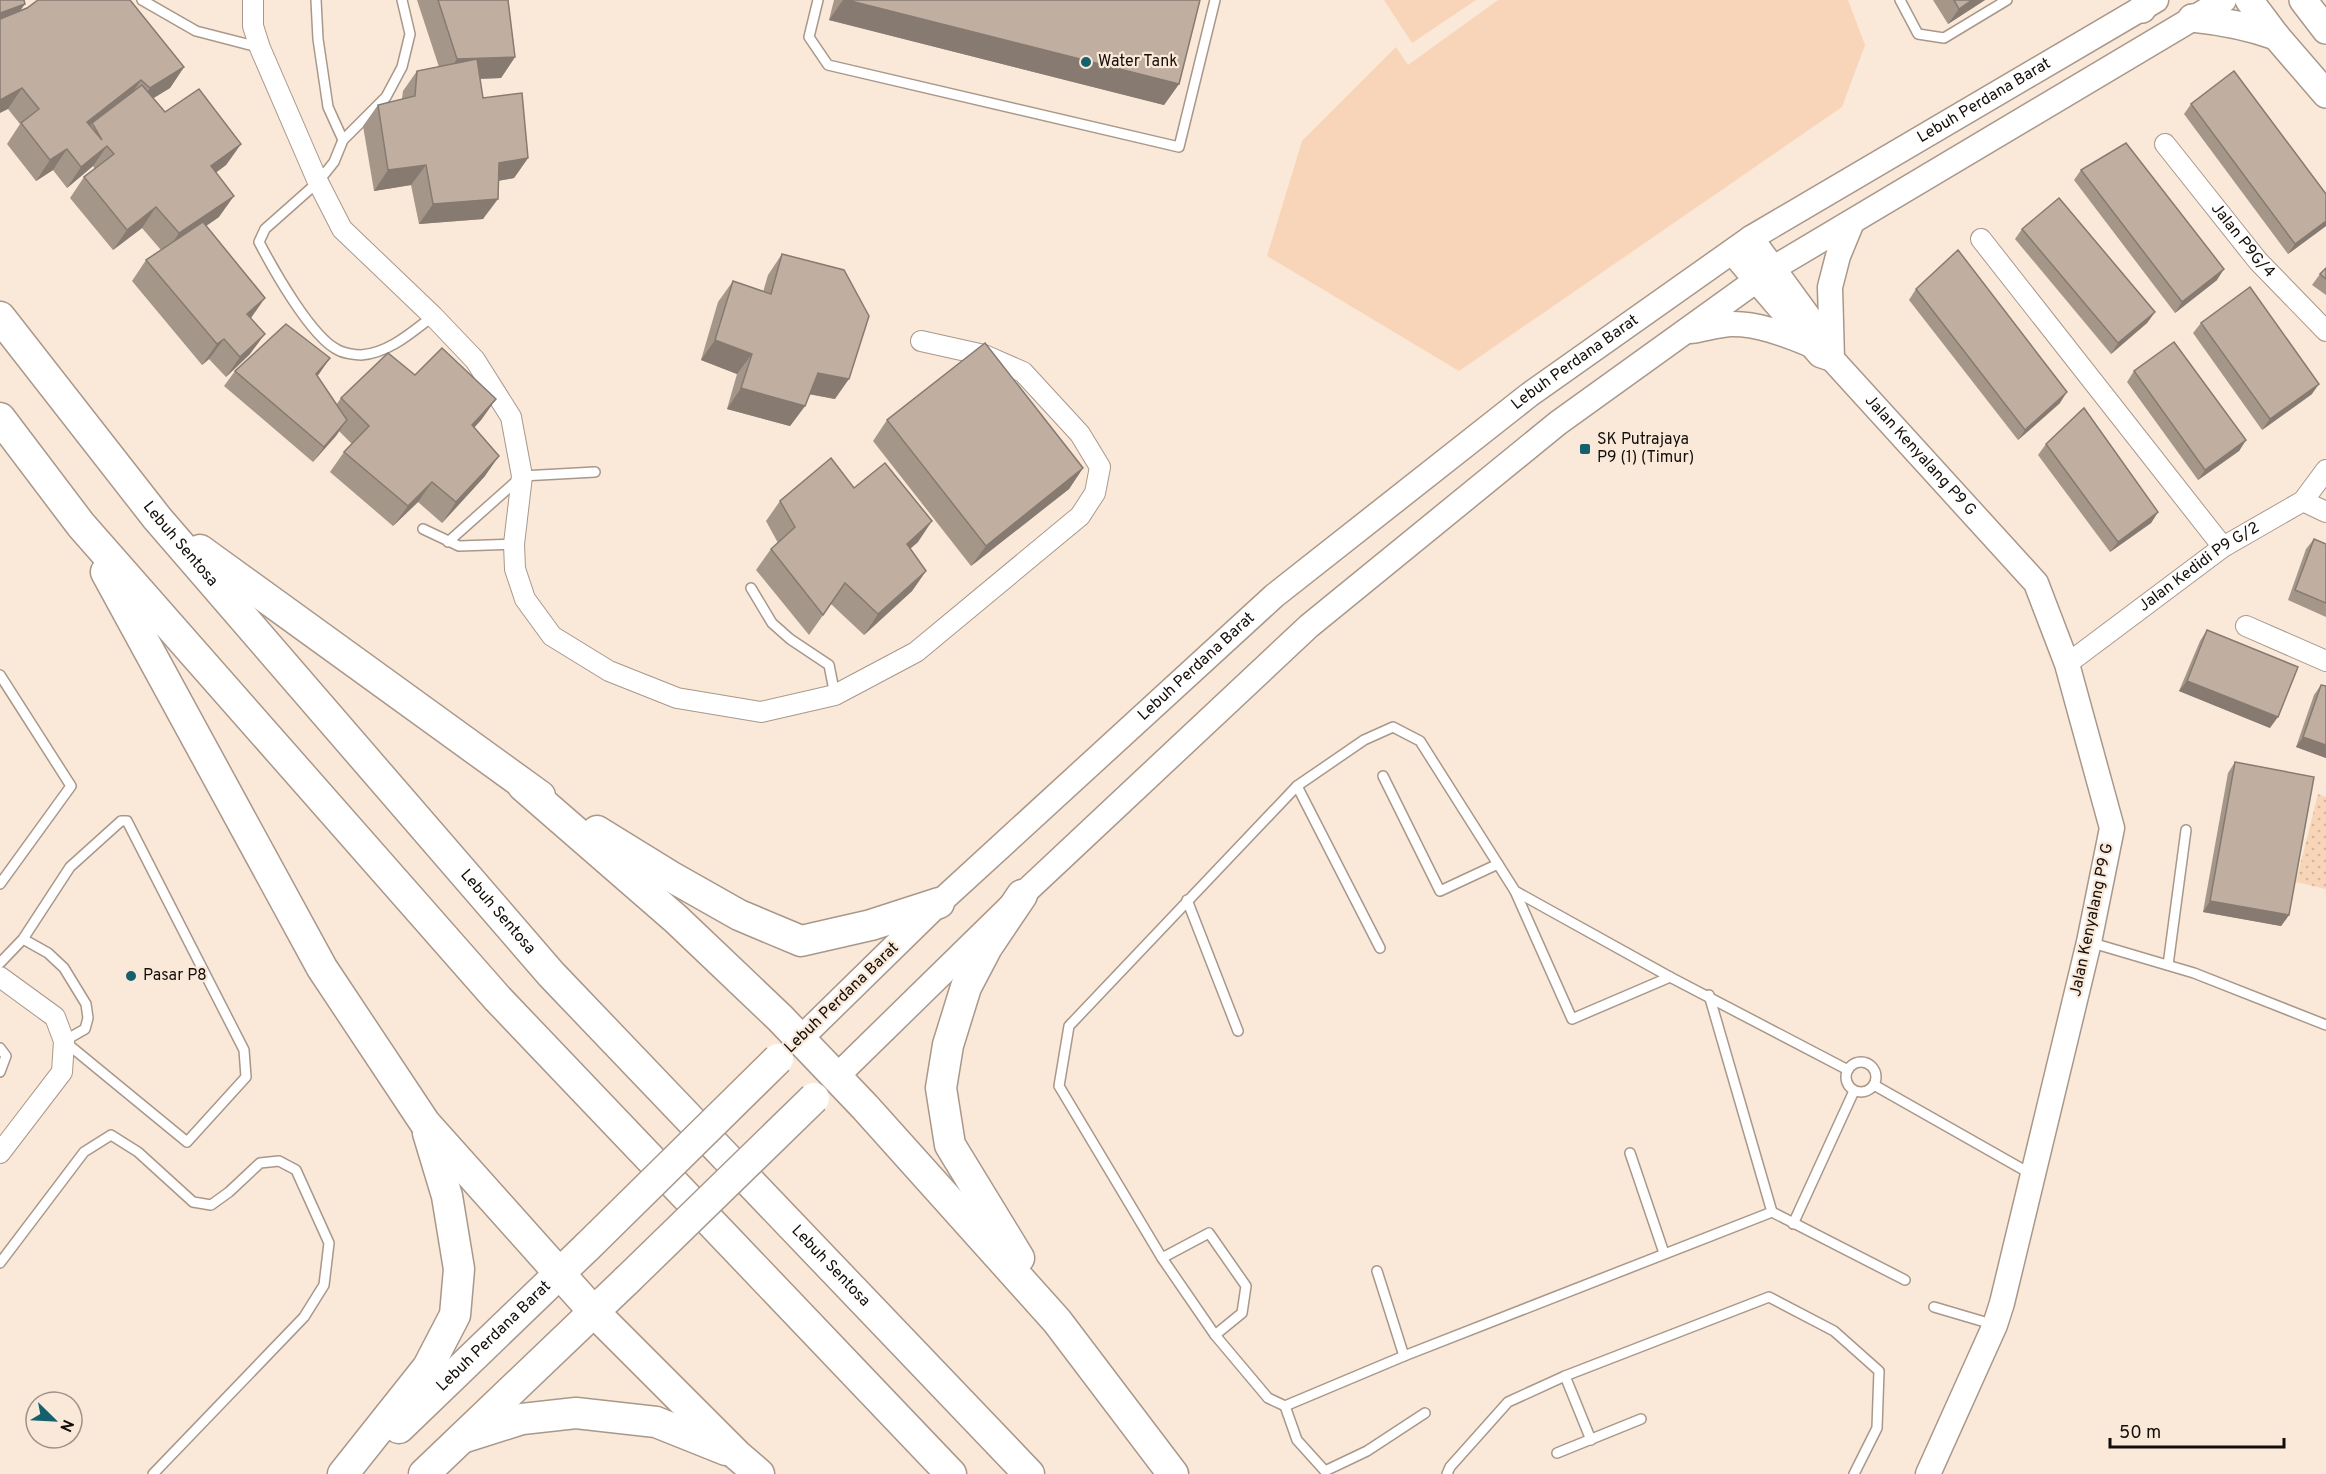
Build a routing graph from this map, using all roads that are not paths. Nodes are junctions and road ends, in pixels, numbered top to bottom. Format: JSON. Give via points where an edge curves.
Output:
{"nodes":[{"id":1,"x":142,"y":0,"type":"edge"},
{"id":2,"x":254,"y":0,"type":"edge"},
{"id":3,"x":316,"y":0,"type":"edge"},
{"id":4,"x":402,"y":0,"type":"edge"},
{"id":5,"x":819,"y":0,"type":"edge"},
{"id":6,"x":1215,"y":0,"type":"edge"},
{"id":7,"x":1900,"y":0,"type":"edge"},
{"id":8,"x":2007,"y":0,"type":"edge"},
{"id":9,"x":2224,"y":0,"type":"edge"},
{"id":10,"x":2249,"y":0,"type":"edge"},
{"id":11,"x":2148,"y":3,"type":"edge"},
{"id":12,"x":2307,"y":3,"type":"edge"},
{"id":13,"x":2192,"y":18,"type":"junction"},
{"id":14,"x":2326,"y":30,"type":"edge"},
{"id":15,"x":2276,"y":36,"type":"junction"},
{"id":16,"x":260,"y":48,"type":"junction"},
{"id":17,"x":2326,"y":94,"type":"edge"},
{"id":18,"x":343,"y":140,"type":"junction"},
{"id":19,"x":2165,"y":144,"type":"dead end"},
{"id":20,"x":318,"y":182,"type":"junction"},
{"id":21,"x":1852,"y":222,"type":"junction"},
{"id":22,"x":1981,"y":239,"type":"dead end"},
{"id":23,"x":1742,"y":245,"type":"junction"},
{"id":24,"x":1764,"y":274,"type":"junction"},
{"id":25,"x":433,"y":316,"type":"junction"},
{"id":26,"x":0,"y":317,"type":"edge"},
{"id":27,"x":2326,"y":331,"type":"edge"},
{"id":28,"x":1683,"y":333,"type":"junction"},
{"id":29,"x":921,"y":341,"type":"dead end"},
{"id":30,"x":1825,"y":350,"type":"junction"},
{"id":31,"x":0,"y":418,"type":"edge"},
{"id":32,"x":2326,"y":470,"type":"edge"},
{"id":33,"x":595,"y":472,"type":"dead end"},
{"id":34,"x":522,"y":476,"type":"junction"},
{"id":35,"x":2302,"y":501,"type":"junction"},
{"id":36,"x":2326,"y":512,"type":"edge"},
{"id":37,"x":157,"y":518,"type":"junction"},
{"id":38,"x":81,"y":525,"type":"junction"},
{"id":39,"x":423,"y":529,"type":"dead end"},
{"id":40,"x":448,"y":542,"type":"junction"},
{"id":41,"x":514,"y":544,"type":"junction"},
{"id":42,"x":2223,"y":547,"type":"junction"},
{"id":43,"x":751,"y":588,"type":"dead end"},
{"id":44,"x":2246,"y":626,"type":"dead end"},
{"id":45,"x":2326,"y":661,"type":"edge"},
{"id":46,"x":2067,"y":664,"type":"junction"},
{"id":47,"x":0,"y":675,"type":"edge"},
{"id":48,"x":835,"y":695,"type":"junction"},
{"id":49,"x":1383,"y":776,"type":"dead end"},
{"id":50,"x":523,"y":786,"type":"junction"},
{"id":51,"x":1297,"y":786,"type":"junction"},
{"id":52,"x":2186,"y":831,"type":"dead end"},
{"id":53,"x":1498,"y":864,"type":"junction"},
{"id":54,"x":0,"y":884,"type":"edge"},
{"id":55,"x":1515,"y":891,"type":"junction"},
{"id":56,"x":1022,"y":895,"type":"junction"},
{"id":57,"x":1187,"y":900,"type":"junction"},
{"id":58,"x":939,"y":903,"type":"junction"},
{"id":59,"x":23,"y":939,"type":"junction"},
{"id":60,"x":2090,"y":942,"type":"junction"},
{"id":61,"x":1380,"y":948,"type":"dead end"},
{"id":62,"x":0,"y":963,"type":"edge"},
{"id":63,"x":2168,"y":965,"type":"junction"},
{"id":64,"x":1670,"y":976,"type":"junction"},
{"id":65,"x":0,"y":977,"type":"edge"},
{"id":66,"x":1709,"y":995,"type":"junction"},
{"id":67,"x":2326,"y":1025,"type":"edge"},
{"id":68,"x":1238,"y":1031,"type":"dead end"},
{"id":69,"x":800,"y":1039,"type":"junction"},
{"id":70,"x":64,"y":1041,"type":"junction"},
{"id":71,"x":0,"y":1048,"type":"edge"},
{"id":72,"x":1848,"y":1070,"type":"junction"},
{"id":73,"x":0,"y":1072,"type":"edge"},
{"id":74,"x":836,"y":1077,"type":"junction"},
{"id":75,"x":1874,"y":1084,"type":"junction"},
{"id":76,"x":1854,"y":1091,"type":"junction"},
{"id":77,"x":425,"y":1123,"type":"junction"},
{"id":78,"x":0,"y":1153,"type":"edge"},
{"id":79,"x":1630,"y":1153,"type":"dead end"},
{"id":80,"x":2033,"y":1175,"type":"junction"},
{"id":81,"x":1772,"y":1212,"type":"junction"},
{"id":82,"x":1793,"y":1224,"type":"junction"},
{"id":83,"x":1664,"y":1253,"type":"junction"},
{"id":84,"x":1162,"y":1258,"type":"junction"},
{"id":85,"x":0,"y":1263,"type":"edge"},
{"id":86,"x":1377,"y":1272,"type":"dead end"},
{"id":87,"x":559,"y":1274,"type":"junction"},
{"id":88,"x":1905,"y":1280,"type":"dead end"},
{"id":89,"x":1934,"y":1307,"type":"dead end"},
{"id":90,"x":594,"y":1311,"type":"junction"},
{"id":91,"x":1057,"y":1321,"type":"junction"},
{"id":92,"x":1995,"y":1325,"type":"junction"},
{"id":93,"x":1215,"y":1335,"type":"junction"},
{"id":94,"x":1404,"y":1356,"type":"junction"},
{"id":95,"x":1565,"y":1376,"type":"junction"},
{"id":96,"x":1284,"y":1406,"type":"junction"},
{"id":97,"x":1425,"y":1413,"type":"dead end"},
{"id":98,"x":1641,"y":1419,"type":"dead end"},
{"id":99,"x":462,"y":1438,"type":"junction"},
{"id":100,"x":1591,"y":1440,"type":"junction"},
{"id":101,"x":1557,"y":1454,"type":"dead end"},
{"id":102,"x":737,"y":1455,"type":"junction"},
{"id":103,"x":153,"y":1474,"type":"edge"},
{"id":104,"x":343,"y":1474,"type":"edge"},
{"id":105,"x":351,"y":1474,"type":"edge"},
{"id":106,"x":424,"y":1474,"type":"edge"},
{"id":107,"x":759,"y":1474,"type":"edge"},
{"id":108,"x":951,"y":1474,"type":"edge"},
{"id":109,"x":1029,"y":1474,"type":"edge"},
{"id":110,"x":1173,"y":1474,"type":"edge"},
{"id":111,"x":1447,"y":1474,"type":"edge"},
{"id":112,"x":1854,"y":1474,"type":"edge"},
{"id":113,"x":1928,"y":1474,"type":"edge"}],
"edges":[{"from":1,"to":16,"type":"lane","via":[[196,31]]},
{"from":2,"to":16,"type":"street","via":[[253,26]]},
{"from":3,"to":18,"type":"lane","via":[[328,107]]},
{"from":4,"to":18,"type":"lane","via":[[410,34],[402,67],[386,97]]},
{"from":5,"to":6,"type":"lane","via":[[809,37],[828,65],[1179,147]]},
{"from":7,"to":8,"type":"lane","via":[[1918,34],[1944,38]]},
{"from":9,"to":13,"type":"street","name":"Lebuh Perdana Barat"},
{"from":10,"to":15,"type":"main road"},
{"from":11,"to":23,"type":"street","name":"Lebuh Perdana Barat"},
{"from":12,"to":14,"type":"main road"},
{"from":13,"to":15,"type":"main road","via":[[2236,24]]},
{"from":13,"to":21,"type":"street","name":"Lebuh Perdana Barat"},
{"from":15,"to":17,"type":"main road"},
{"from":16,"to":20,"type":"street"},
{"from":18,"to":20,"type":"lane","via":[[334,162]]},
{"from":19,"to":27,"type":"street","name":"Jalan P9G/4","via":[[2258,261]]},
{"from":20,"to":25,"type":"street","via":[[342,229]]},
{"from":20,"to":25,"type":"lane","via":[[265,229],[259,242],[281,284],[320,335],[338,350],[360,355],[393,345]]},
{"from":21,"to":24,"type":"street","name":"Lebuh Perdana Barat"},
{"from":21,"to":30,"type":"street","via":[[1830,287]]},
{"from":22,"to":42,"type":"street"},
{"from":23,"to":24,"type":"street","name":"Jalan Kenyalang P9 G"},
{"from":23,"to":58,"type":"street","name":"Lebuh Perdana Barat","via":[[1529,395],[1274,596]]},
{"from":24,"to":28,"type":"street","name":"Lebuh Perdana Barat"},
{"from":24,"to":30,"type":"street","name":"Jalan Kenyalang P9 G"},
{"from":25,"to":34,"type":"street","via":[[475,360],[511,417]]},
{"from":26,"to":37,"type":"main road","name":"Lebuh Sentosa"},
{"from":28,"to":30,"type":"street","via":[[1742,324]]},
{"from":28,"to":56,"type":"street","name":"Lebuh Perdana Barat","via":[[1558,423],[1309,626]]},
{"from":29,"to":48,"type":"street","via":[[984,355],[1023,372],[1080,434],[1100,467],[1095,493],[1080,516],[916,652]]},
{"from":30,"to":46,"type":"street","name":"Jalan Kenyalang P9 G","via":[[2036,584]]},
{"from":31,"to":38,"type":"main road"},
{"from":32,"to":35,"type":"street","name":"Jalan Kedidi P9 G/2"},
{"from":33,"to":34,"type":"lane"},
{"from":34,"to":40,"type":"lane"},
{"from":34,"to":41,"type":"street"},
{"from":35,"to":36,"type":"street"},
{"from":35,"to":42,"type":"street","name":"Jalan Kedidi P9 G/2"},
{"from":37,"to":50,"type":"main road"},
{"from":37,"to":109,"type":"main road","name":"Lebuh Sentosa","via":[[552,974]]},
{"from":38,"to":77,"type":"main road","via":[[322,968]]},
{"from":38,"to":108,"type":"main road","via":[[498,999]]},
{"from":39,"to":40,"type":"lane"},
{"from":40,"to":41,"type":"lane","via":[[459,546]]},
{"from":41,"to":48,"type":"street","via":[[525,599],[552,636],[609,671],[677,698],[761,712]]},
{"from":42,"to":46,"type":"street","name":"Jalan Kedidi P9 G/2"},
{"from":43,"to":48,"type":"lane","via":[[772,623],[829,665]]},
{"from":44,"to":45,"type":"street"},
{"from":46,"to":60,"type":"street","name":"Jalan Kenyalang P9 G","via":[[2112,828]]},
{"from":47,"to":54,"type":"lane","via":[[71,786]]},
{"from":49,"to":53,"type":"lane","via":[[1440,891]]},
{"from":50,"to":58,"type":"main road","via":[[670,876],[740,915],[801,941],[871,925]]},
{"from":50,"to":69,"type":"main road","via":[[676,919]]},
{"from":51,"to":53,"type":"lane","via":[[1364,740],[1393,727],[1420,741]]},
{"from":51,"to":57,"type":"lane"},
{"from":51,"to":61,"type":"lane"},
{"from":52,"to":63,"type":"lane"},
{"from":53,"to":55,"type":"lane"},
{"from":55,"to":64,"type":"lane"},
{"from":55,"to":64,"type":"lane","via":[[1572,1019]]},
{"from":56,"to":74,"type":"street","name":"Lebuh Perdana Barat"},
{"from":56,"to":91,"type":"main road","via":[[966,987],[948,1045],[941,1088],[950,1145]]},
{"from":57,"to":68,"type":"lane"},
{"from":57,"to":84,"type":"lane","via":[[1069,1026],[1059,1086]]},
{"from":58,"to":69,"type":"street","name":"Lebuh Perdana Barat"},
{"from":59,"to":62,"type":"lane"},
{"from":59,"to":70,"type":"lane","via":[[48,953],[64,968],[86,1004],[85,1029]]},
{"from":59,"to":70,"type":"lane","via":[[70,867],[121,821],[127,822],[244,1050],[246,1077],[188,1142]]},
{"from":60,"to":63,"type":"lane"},
{"from":60,"to":80,"type":"street","name":"Jalan Kenyalang P9 G"},
{"from":63,"to":67,"type":"lane"},
{"from":64,"to":66,"type":"lane"},
{"from":65,"to":70,"type":"street","via":[[55,1017]]},
{"from":66,"to":72,"type":"lane"},
{"from":66,"to":81,"type":"lane"},
{"from":69,"to":74,"type":"main road"},
{"from":69,"to":87,"type":"main road","name":"Lebuh Perdana Barat","bridge":true},
{"from":70,"to":78,"type":"street","via":[[62,1072]]},
{"from":71,"to":73,"type":"lane","via":[[6,1056]]},
{"from":72,"to":75,"type":"lane","via":[[1857,1063],[1869,1065],[1876,1075]]},
{"from":72,"to":76,"type":"lane","via":[[1846,1082]]},
{"from":74,"to":90,"type":"main road","name":"Lebuh Perdana Barat","bridge":true},
{"from":74,"to":91,"type":"main road"},
{"from":75,"to":76,"type":"lane","via":[[1863,1092]]},
{"from":75,"to":80,"type":"lane"},
{"from":76,"to":82,"type":"lane"},
{"from":77,"to":87,"type":"main road"},
{"from":77,"to":104,"type":"main road","via":[[447,1196],[459,1269],[455,1315],[428,1366]]},
{"from":79,"to":83,"type":"lane"},
{"from":80,"to":92,"type":"street","name":"Jalan Kenyalang P9 G"},
{"from":81,"to":82,"type":"lane"},
{"from":81,"to":83,"type":"lane"},
{"from":82,"to":88,"type":"lane"},
{"from":83,"to":94,"type":"lane"},
{"from":84,"to":93,"type":"lane"},
{"from":84,"to":93,"type":"lane","via":[[1209,1233],[1246,1286],[1242,1314]]},
{"from":85,"to":103,"type":"lane","via":[[84,1152],[111,1136],[138,1152],[194,1202],[211,1204],[261,1163],[279,1161],[296,1170],[329,1243],[324,1285],[304,1317]]},
{"from":86,"to":94,"type":"lane"},
{"from":87,"to":90,"type":"main road"},
{"from":87,"to":105,"type":"main road","name":"Lebuh Perdana Barat"},
{"from":89,"to":92,"type":"lane"},
{"from":90,"to":99,"type":"main road","name":"Lebuh Perdana Barat"},
{"from":90,"to":102,"type":"main road"},
{"from":91,"to":110,"type":"main road"},
{"from":92,"to":113,"type":"street","name":"Jalan Kenyalang P9 G"},
{"from":93,"to":96,"type":"lane","via":[[1268,1398]]},
{"from":94,"to":96,"type":"lane"},
{"from":95,"to":100,"type":"lane"},
{"from":95,"to":111,"type":"lane","via":[[1508,1402]]},
{"from":95,"to":112,"type":"lane","via":[[1769,1297],[1834,1331],[1879,1371],[1877,1428]]},
{"from":96,"to":97,"type":"lane","via":[[1297,1440],[1325,1471],[1367,1451]]},
{"from":98,"to":100,"type":"lane"},
{"from":99,"to":102,"type":"main road","via":[[522,1419],[576,1413],[656,1422]]},
{"from":99,"to":106,"type":"main road","name":"Lebuh Perdana Barat"},
{"from":100,"to":101,"type":"lane"},
{"from":102,"to":107,"type":"main road"}]}
